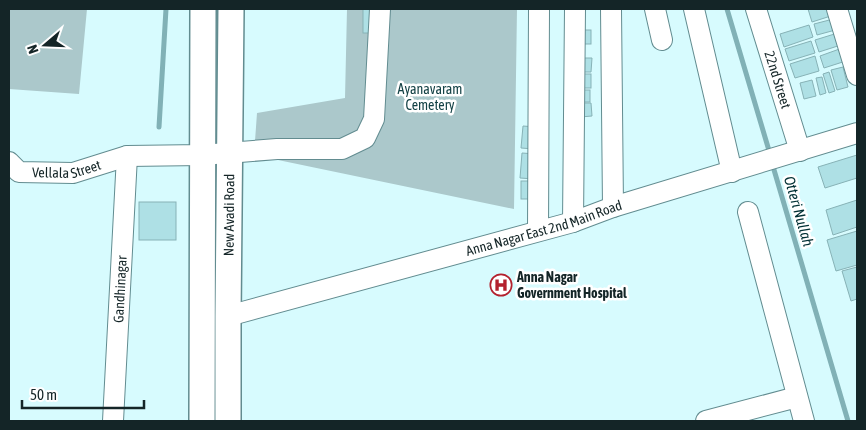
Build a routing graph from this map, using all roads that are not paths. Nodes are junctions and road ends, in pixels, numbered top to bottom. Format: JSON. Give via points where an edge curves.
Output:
{"nodes":[{"id":1,"x":203,"y":9,"type":"edge"},
{"id":2,"x":231,"y":9,"type":"edge"},
{"id":3,"x":380,"y":9,"type":"edge"},
{"id":4,"x":539,"y":9,"type":"edge"},
{"id":5,"x":575,"y":9,"type":"edge"},
{"id":6,"x":611,"y":9,"type":"edge"},
{"id":7,"x":655,"y":9,"type":"edge"},
{"id":8,"x":694,"y":9,"type":"edge"},
{"id":9,"x":756,"y":9,"type":"edge"},
{"id":10,"x":845,"y":11,"type":"edge"},
{"id":11,"x":662,"y":40,"type":"dead end"},
{"id":12,"x":857,"y":75,"type":"edge"},
{"id":13,"x":857,"y":133,"type":"edge"},
{"id":14,"x":800,"y":151,"type":"junction"},
{"id":15,"x":230,"y":154,"type":"junction"},
{"id":16,"x":202,"y":155,"type":"junction"},
{"id":17,"x":127,"y":156,"type":"junction"},
{"id":18,"x":9,"y":162,"type":"edge"},
{"id":19,"x":732,"y":172,"type":"junction"},
{"id":20,"x":613,"y":207,"type":"junction"},
{"id":21,"x":748,"y":212,"type":"dead end"},
{"id":22,"x":573,"y":222,"type":"junction"},
{"id":23,"x":538,"y":230,"type":"junction"},
{"id":24,"x":228,"y":316,"type":"junction"},
{"id":25,"x":797,"y":397,"type":"junction"},
{"id":26,"x":113,"y":421,"type":"edge"},
{"id":27,"x":202,"y":421,"type":"edge"},
{"id":28,"x":228,"y":421,"type":"edge"},
{"id":29,"x":706,"y":421,"type":"edge"},
{"id":30,"x":804,"y":421,"type":"edge"}],
"edges":[{"from":1,"to":16,"type":"main road","name":"New Avadi Road"},
{"from":2,"to":15,"type":"main road","name":"New Avadi Road"},
{"from":3,"to":15,"type":"street","name":"Vellala Street","via":[[374,119],[365,138],[342,149],[277,149]]},
{"from":4,"to":23,"type":"street"},
{"from":5,"to":22,"type":"street"},
{"from":6,"to":20,"type":"street"},
{"from":7,"to":11,"type":"street"},
{"from":8,"to":19,"type":"street"},
{"from":9,"to":14,"type":"street","name":"22nd Street"},
{"from":10,"to":12,"type":"street"},
{"from":13,"to":14,"type":"street","name":"Anna Nagar East 2nd Main Road"},
{"from":14,"to":19,"type":"street","name":"Anna Nagar East 2nd Main Road"},
{"from":15,"to":16,"type":"street","name":"Vellala Street"},
{"from":15,"to":24,"type":"main road","name":"New Avadi Road"},
{"from":16,"to":17,"type":"street","name":"Vellala Street"},
{"from":16,"to":27,"type":"main road","name":"New Avadi Road"},
{"from":17,"to":18,"type":"street","name":"Vellala Street","via":[[72,173],[20,172]]},
{"from":17,"to":26,"type":"street","name":"Gandhinagar"},
{"from":19,"to":20,"type":"street","name":"Anna Nagar East 2nd Main Road"},
{"from":20,"to":22,"type":"street","name":"Anna Nagar East 2nd Main Road"},
{"from":21,"to":25,"type":"street"},
{"from":22,"to":23,"type":"street","name":"Anna Nagar East 2nd Main Road"},
{"from":23,"to":24,"type":"street","name":"Anna Nagar East 2nd Main Road"},
{"from":24,"to":28,"type":"main road","name":"New Avadi Road"},
{"from":25,"to":29,"type":"street"},
{"from":25,"to":30,"type":"street"}]}
